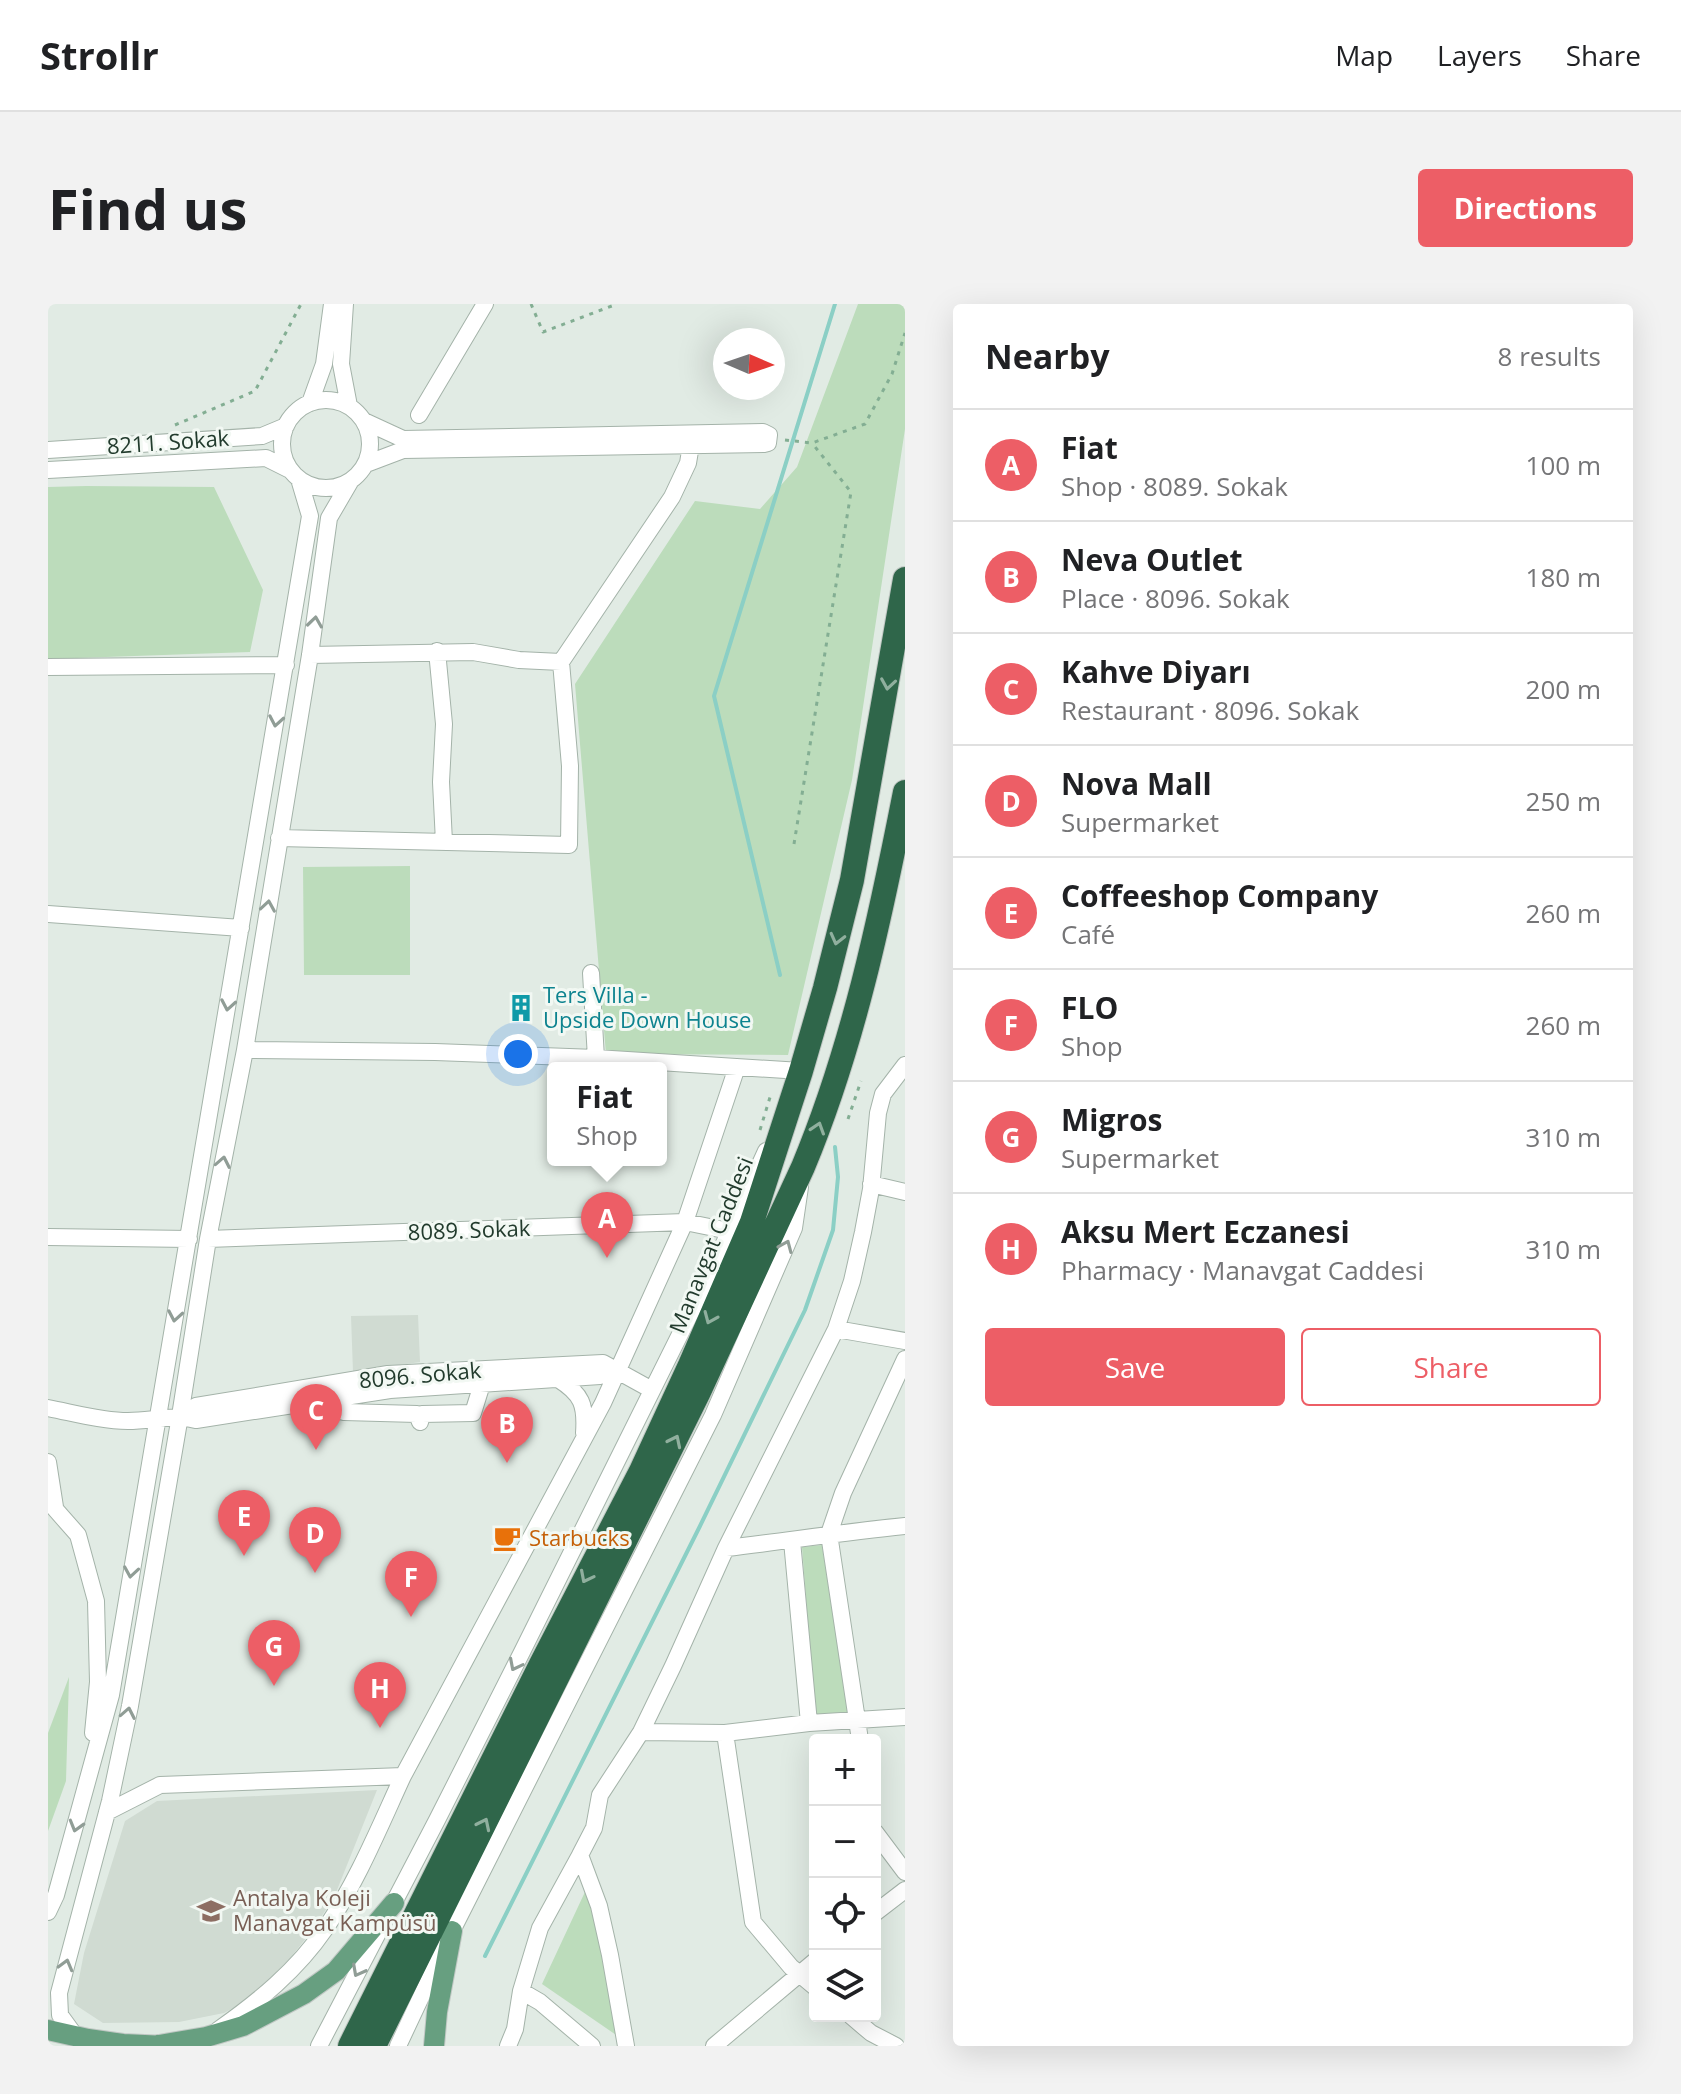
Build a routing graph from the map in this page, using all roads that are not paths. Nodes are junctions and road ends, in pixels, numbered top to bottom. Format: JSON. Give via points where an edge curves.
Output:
{"nodes":[{"id":1,"x":332,"y":304,"type":"edge"},
{"id":2,"x":345,"y":304,"type":"edge"},
{"id":3,"x":485,"y":304,"type":"edge"},
{"id":4,"x":310,"y":403,"type":"junction"},
{"id":5,"x":349,"y":406,"type":"junction"},
{"id":6,"x":419,"y":415,"type":"dead end"},
{"id":7,"x":364,"y":421,"type":"junction"},
{"id":8,"x":286,"y":426,"type":"junction"},
{"id":9,"x":691,"y":445,"type":"junction"},
{"id":10,"x":48,"y":450,"type":"edge"},
{"id":11,"x":366,"y":464,"type":"junction"},
{"id":12,"x":48,"y":470,"type":"edge"},
{"id":13,"x":295,"y":475,"type":"junction"},
{"id":14,"x":350,"y":482,"type":"junction"},
{"id":15,"x":905,"y":579,"type":"edge"},
{"id":16,"x":437,"y":651,"type":"junction"},
{"id":17,"x":310,"y":655,"type":"junction"},
{"id":18,"x":561,"y":662,"type":"junction"},
{"id":19,"x":286,"y":665,"type":"junction"},
{"id":20,"x":48,"y":667,"type":"edge"},
{"id":21,"x":905,"y":792,"type":"edge"},
{"id":22,"x":279,"y":838,"type":"junction"},
{"id":23,"x":444,"y":842,"type":"junction"},
{"id":24,"x":48,"y":914,"type":"edge"},
{"id":25,"x":241,"y":928,"type":"junction"},
{"id":26,"x":591,"y":973,"type":"dead end"},
{"id":27,"x":245,"y":1050,"type":"junction"},
{"id":28,"x":596,"y":1058,"type":"junction"},
{"id":29,"x":659,"y":1062,"type":"edge"},
{"id":30,"x":667,"y":1063,"type":"edge"},
{"id":31,"x":905,"y":1065,"type":"edge"},
{"id":32,"x":737,"y":1067,"type":"junction"},
{"id":33,"x":801,"y":1071,"type":"junction"},
{"id":34,"x":786,"y":1119,"type":"junction"},
{"id":35,"x":803,"y":1167,"type":"junction"},
{"id":36,"x":871,"y":1184,"type":"junction"},
{"id":37,"x":905,"y":1192,"type":"edge"},
{"id":38,"x":685,"y":1222,"type":"junction"},
{"id":39,"x":729,"y":1231,"type":"junction"},
{"id":40,"x":48,"y":1237,"type":"edge"},
{"id":41,"x":189,"y":1239,"type":"junction"},
{"id":42,"x":208,"y":1239,"type":"junction"},
{"id":43,"x":836,"y":1329,"type":"junction"},
{"id":44,"x":905,"y":1341,"type":"edge"},
{"id":45,"x":905,"y":1359,"type":"edge"},
{"id":46,"x":616,"y":1371,"type":"junction"},
{"id":47,"x":558,"y":1379,"type":"junction"},
{"id":48,"x":482,"y":1384,"type":"junction"},
{"id":49,"x":652,"y":1390,"type":"junction"},
{"id":50,"x":305,"y":1403,"type":"junction"},
{"id":51,"x":48,"y":1408,"type":"edge"},
{"id":52,"x":180,"y":1416,"type":"junction"},
{"id":53,"x":156,"y":1420,"type":"junction"},
{"id":54,"x":584,"y":1437,"type":"junction"},
{"id":55,"x":48,"y":1462,"type":"edge"},
{"id":56,"x":51,"y":1504,"type":"edge"},
{"id":57,"x":905,"y":1526,"type":"edge"},
{"id":58,"x":829,"y":1534,"type":"junction"},
{"id":59,"x":792,"y":1541,"type":"junction"},
{"id":60,"x":726,"y":1548,"type":"junction"},
{"id":61,"x":905,"y":1717,"type":"edge"},
{"id":62,"x":857,"y":1720,"type":"junction"},
{"id":63,"x":809,"y":1723,"type":"junction"},
{"id":64,"x":641,"y":1732,"type":"junction"},
{"id":65,"x":725,"y":1733,"type":"junction"},
{"id":66,"x":859,"y":1734,"type":"edge"},
{"id":67,"x":403,"y":1776,"type":"junction"},
{"id":68,"x":88,"y":1785,"type":"junction"},
{"id":69,"x":107,"y":1812,"type":"junction"},
{"id":70,"x":881,"y":1840,"type":"edge"},
{"id":71,"x":580,"y":1855,"type":"junction"},
{"id":72,"x":905,"y":1872,"type":"edge"},
{"id":73,"x":440,"y":1888,"type":"junction"},
{"id":74,"x":905,"y":1890,"type":"edge"},
{"id":75,"x":394,"y":1903,"type":"junction"},
{"id":76,"x":881,"y":1908,"type":"edge"},
{"id":77,"x":48,"y":1912,"type":"edge"},
{"id":78,"x":452,"y":1931,"type":"junction"},
{"id":79,"x":809,"y":1966,"type":"edge"},
{"id":80,"x":799,"y":1974,"type":"junction"},
{"id":81,"x":809,"y":1982,"type":"edge"},
{"id":82,"x":521,"y":1991,"type":"junction"},
{"id":83,"x":858,"y":2022,"type":"edge"},
{"id":84,"x":48,"y":2030,"type":"edge"},
{"id":85,"x":76,"y":2037,"type":"junction"},
{"id":86,"x":206,"y":2037,"type":"junction"},
{"id":87,"x":159,"y":2045,"type":"edge"},
{"id":88,"x":166,"y":2046,"type":"edge"},
{"id":89,"x":319,"y":2046,"type":"edge"},
{"id":90,"x":350,"y":2046,"type":"edge"},
{"id":91,"x":374,"y":2046,"type":"edge"},
{"id":92,"x":398,"y":2046,"type":"edge"},
{"id":93,"x":434,"y":2046,"type":"edge"},
{"id":94,"x":508,"y":2046,"type":"edge"},
{"id":95,"x":592,"y":2046,"type":"edge"},
{"id":96,"x":626,"y":2046,"type":"edge"},
{"id":97,"x":714,"y":2046,"type":"edge"},
{"id":98,"x":896,"y":2046,"type":"edge"}],
"edges":[{"from":1,"to":4,"type":"street","via":[[324,364]]},
{"from":2,"to":5,"type":"street","via":[[341,364]]},
{"from":3,"to":6,"type":"street"},
{"from":4,"to":5,"type":"street","via":[[329,399]]},
{"from":4,"to":8,"type":"street"},
{"from":5,"to":7,"type":"street"},
{"from":7,"to":9,"type":"street","via":[[403,439],[769,435],[764,444]]},
{"from":7,"to":11,"type":"street","via":[[370,439]]},
{"from":8,"to":10,"type":"street","name":"8211. Sokak","via":[[262,436]]},
{"from":8,"to":13,"type":"street","via":[[282,448]]},
{"from":9,"to":11,"type":"street","via":[[403,450]]},
{"from":9,"to":18,"type":"street","via":[[672,497]]},
{"from":11,"to":14,"type":"street"},
{"from":12,"to":13,"type":"street","via":[[266,458]]},
{"from":13,"to":14,"type":"street","via":[[318,488]]},
{"from":13,"to":19,"type":"street","via":[[310,516]]},
{"from":17,"to":14,"type":"street","one_way":true,"via":[[329,518]]},
{"from":15,"to":33,"type":"highway","name":"Manavgat Caddesi","one_way":true,"via":[[852,880]]},
{"from":16,"to":17,"type":"street"},
{"from":16,"to":18,"type":"street"},
{"from":16,"to":23,"type":"street","via":[[444,724]]},
{"from":17,"to":22,"type":"street"},
{"from":18,"to":23,"type":"street","via":[[570,766],[569,845]]},
{"from":19,"to":20,"type":"street"},
{"from":19,"to":25,"type":"street","one_way":true},
{"from":35,"to":21,"type":"highway","one_way":true,"via":[[869,964]]},
{"from":22,"to":23,"type":"street"},
{"from":27,"to":22,"type":"street","one_way":true},
{"from":24,"to":25,"type":"street"},
{"from":25,"to":41,"type":"street","one_way":true},
{"from":26,"to":28,"type":"street"},
{"from":27,"to":28,"type":"street"},
{"from":42,"to":27,"type":"street","one_way":true},
{"from":28,"to":29,"type":"street"},
{"from":30,"to":32,"type":"street"},
{"from":31,"to":36,"type":"street","via":[[883,1094]]},
{"from":32,"to":33,"type":"street"},
{"from":32,"to":38,"type":"street"},
{"from":33,"to":34,"type":"highway","name":"Manavgat Caddesi"},
{"from":34,"to":39,"type":"street","via":[[762,1157]]},
{"from":34,"to":73,"type":"highway","name":"Manavgat Caddesi","one_way":true,"via":[[752,1222],[678,1391]]},
{"from":73,"to":35,"type":"highway","one_way":true,"via":[[698,1394]]},
{"from":78,"to":35,"type":"street","one_way":true,"via":[[713,1415],[794,1228]]},
{"from":36,"to":37,"type":"street"},
{"from":36,"to":43,"type":"street","via":[[852,1281]]},
{"from":38,"to":39,"type":"street","name":"8089. Sokak"},
{"from":38,"to":42,"type":"street","name":"8089. Sokak"},
{"from":38,"to":46,"type":"street"},
{"from":39,"to":49,"type":"street"},
{"from":40,"to":41,"type":"street"},
{"from":41,"to":53,"type":"street","one_way":true},
{"from":42,"to":52,"type":"street"},
{"from":43,"to":44,"type":"street"},
{"from":43,"to":60,"type":"street"},
{"from":45,"to":58,"type":"street"},
{"from":46,"to":47,"type":"street","name":"8096. Sokak"},
{"from":46,"to":49,"type":"street","name":"8096. Sokak"},
{"from":46,"to":52,"type":"street","name":"8096. Sokak","via":[[603,1363],[388,1374],[196,1406]]},
{"from":46,"to":54,"type":"street"},
{"from":47,"to":48,"type":"street","name":"8096. Sokak"},
{"from":47,"to":54,"type":"street","via":[[574,1388],[586,1412]]},
{"from":48,"to":50,"type":"street","name":"8096. Sokak"},
{"from":48,"to":50,"type":"street","via":[[473,1413],[422,1414],[420,1422],[417,1414],[344,1412]]},
{"from":49,"to":75,"type":"street","one_way":true},
{"from":50,"to":52,"type":"street","name":"8096. Sokak","via":[[196,1420]]},
{"from":51,"to":53,"type":"street","name":"8096. Sokak","via":[[125,1421]]},
{"from":52,"to":53,"type":"street","name":"8096. Sokak"},
{"from":69,"to":52,"type":"street","one_way":true},
{"from":53,"to":68,"type":"street","one_way":true,"via":[[111,1695]]},
{"from":54,"to":67,"type":"street"},
{"from":55,"to":56,"type":"street"},
{"from":56,"to":68,"type":"street","via":[[78,1535],[96,1601],[98,1682]]},
{"from":57,"to":58,"type":"street"},
{"from":58,"to":59,"type":"street"},
{"from":58,"to":62,"type":"street"},
{"from":59,"to":60,"type":"street"},
{"from":59,"to":63,"type":"street"},
{"from":60,"to":64,"type":"street"},
{"from":61,"to":62,"type":"street"},
{"from":62,"to":63,"type":"street"},
{"from":62,"to":66,"type":"street"},
{"from":63,"to":65,"type":"street"},
{"from":64,"to":65,"type":"street"},
{"from":64,"to":71,"type":"street","via":[[600,1795],[594,1828]]},
{"from":65,"to":80,"type":"street","via":[[753,1922]]},
{"from":67,"to":69,"type":"street","via":[[160,1785]]},
{"from":67,"to":86,"type":"street","via":[[323,1931],[256,2003]]},
{"from":68,"to":77,"type":"street","one_way":true},
{"from":85,"to":69,"type":"street","one_way":true,"via":[[60,2015],[59,1993]]},
{"from":70,"to":72,"type":"street"},
{"from":71,"to":82,"type":"street","via":[[540,1928]]},
{"from":71,"to":96,"type":"street","via":[[599,1906]]},
{"from":73,"to":90,"type":"highway"},
{"from":73,"to":91,"type":"highway"},
{"from":74,"to":76,"type":"street"},
{"from":75,"to":86,"type":"main road","via":[[336,1971],[304,1994],[243,2026]]},
{"from":75,"to":89,"type":"street","one_way":true},
{"from":78,"to":92,"type":"street"},
{"from":78,"to":93,"type":"main road"},
{"from":79,"to":80,"type":"street"},
{"from":80,"to":81,"type":"street"},
{"from":80,"to":97,"type":"street"},
{"from":82,"to":94,"type":"street"},
{"from":82,"to":95,"type":"street"},
{"from":83,"to":98,"type":"street"},
{"from":84,"to":85,"type":"main road"},
{"from":85,"to":87,"type":"main road"},
{"from":86,"to":87,"type":"main road"},
{"from":87,"to":88,"type":"main road"}]}
